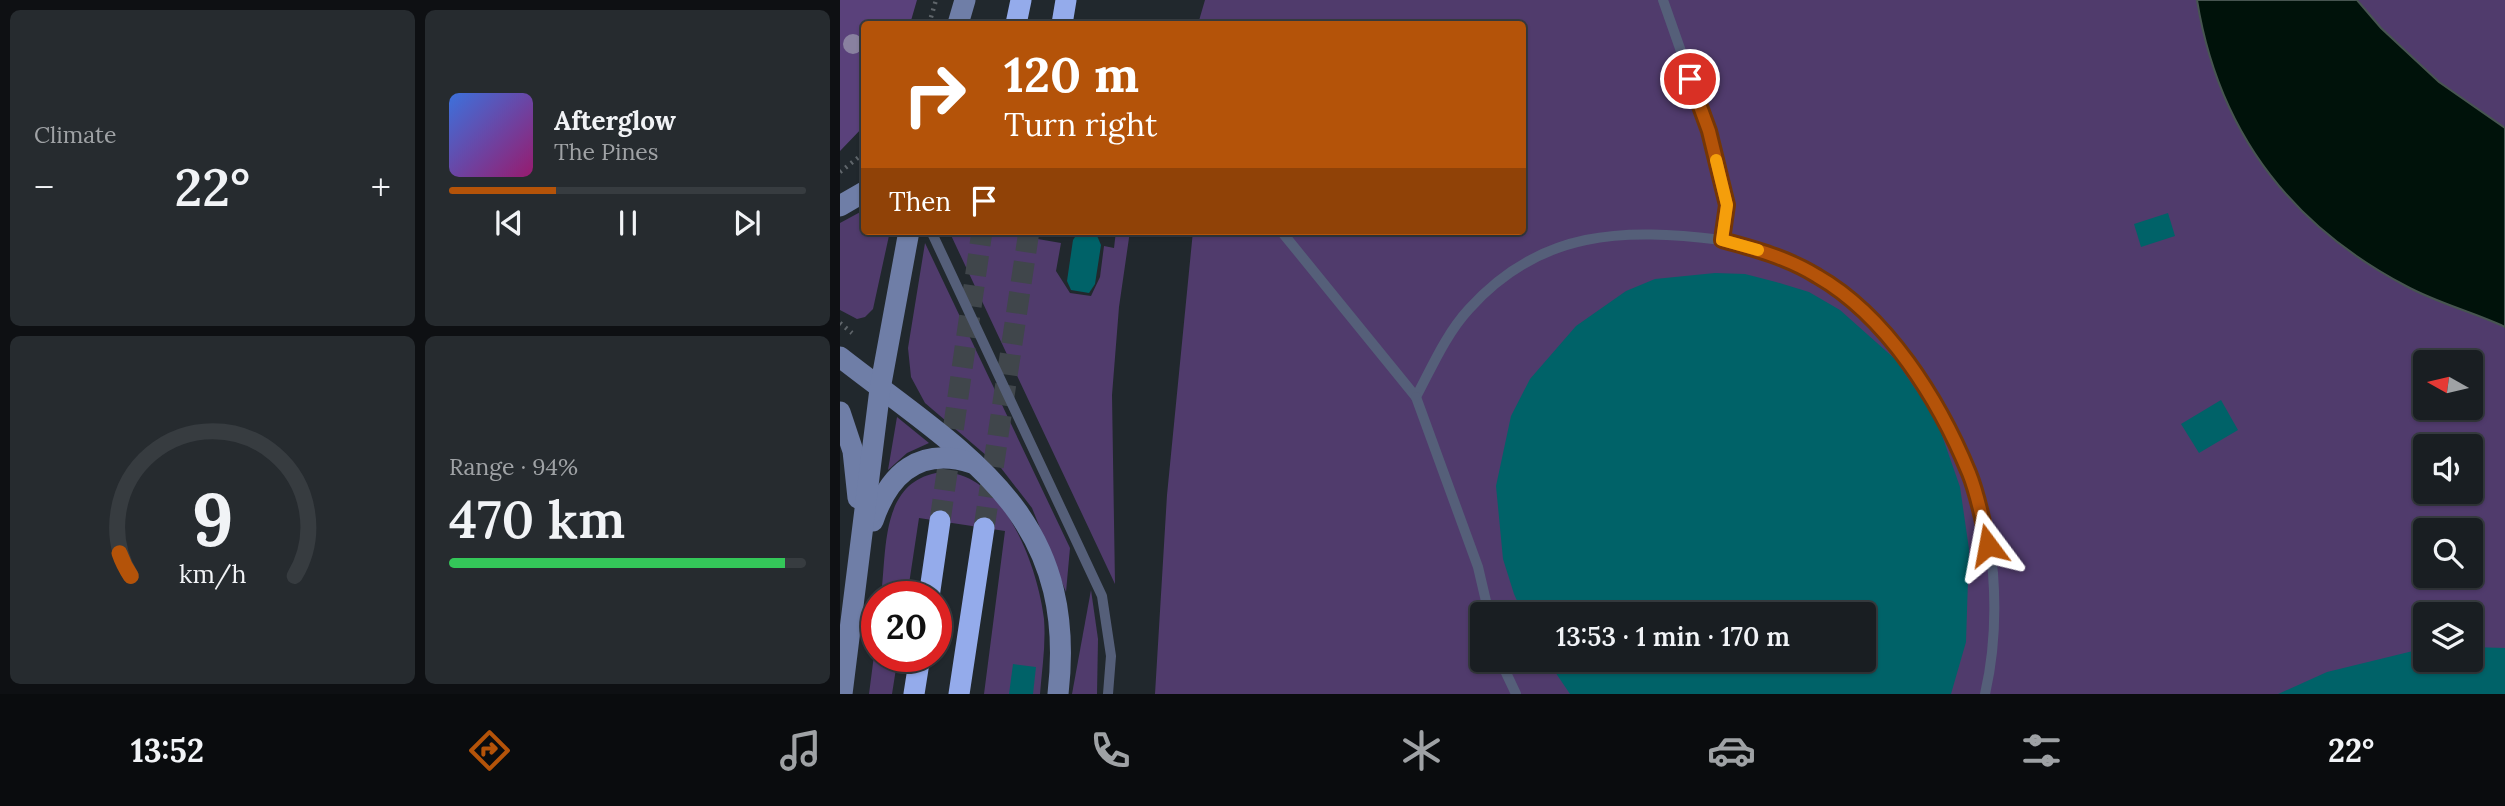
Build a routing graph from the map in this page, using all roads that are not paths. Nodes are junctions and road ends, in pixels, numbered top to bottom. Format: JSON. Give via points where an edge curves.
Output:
{"nodes":[{"id":1,"x":965,"y":0,"type":"edge"},
{"id":2,"x":1021,"y":0,"type":"edge"},
{"id":3,"x":1066,"y":0,"type":"edge"},
{"id":4,"x":1663,"y":0,"type":"edge"},
{"id":5,"x":959,"y":21,"type":"edge"},
{"id":6,"x":1017,"y":21,"type":"edge"},
{"id":7,"x":1062,"y":21,"type":"edge"},
{"id":8,"x":861,"y":194,"type":"edge"},
{"id":9,"x":840,"y":206,"type":"edge"},
{"id":10,"x":908,"y":235,"type":"edge"},
{"id":11,"x":933,"y":235,"type":"edge"},
{"id":12,"x":1284,"y":235,"type":"edge"},
{"id":13,"x":1722,"y":240,"type":"junction"},
{"id":14,"x":840,"y":357,"type":"edge"},
{"id":15,"x":880,"y":388,"type":"junction"},
{"id":16,"x":1416,"y":397,"type":"junction"},
{"id":17,"x":840,"y":412,"type":"edge"},
{"id":18,"x":976,"y":464,"type":"junction"},
{"id":19,"x":940,"y":521,"type":"tunnel mouth"},
{"id":20,"x":984,"y":528,"type":"tunnel mouth"},
{"id":21,"x":862,"y":556,"type":"junction"},
{"id":22,"x":931,"y":581,"type":"edge"},
{"id":23,"x":1486,"y":602,"type":"edge"},
{"id":24,"x":917,"y":672,"type":"edge"},
{"id":25,"x":1506,"y":672,"type":"edge"},
{"id":26,"x":842,"y":694,"type":"edge"},
{"id":27,"x":914,"y":694,"type":"edge"},
{"id":28,"x":959,"y":694,"type":"edge"},
{"id":29,"x":1058,"y":694,"type":"edge"},
{"id":30,"x":1108,"y":694,"type":"edge"},
{"id":31,"x":1516,"y":694,"type":"edge"},
{"id":32,"x":1985,"y":694,"type":"edge"}],
"edges":[{"from":1,"to":5,"type":"main road"},
{"from":2,"to":6,"type":"highway"},
{"from":3,"to":7,"type":"highway"},
{"from":4,"to":13,"type":"lane","via":[[1709,131],[1727,205]]},
{"from":8,"to":9,"type":"main road"},
{"from":10,"to":15,"type":"main road"},
{"from":11,"to":30,"type":"lane","via":[[1101,596],[1111,646]]},
{"from":12,"to":16,"type":"lane"},
{"from":13,"to":16,"type":"lane","via":[[1628,232],[1544,254],[1469,309]]},
{"from":13,"to":32,"type":"lane","via":[[1771,254],[1818,276],[1893,343],[1923,385],[1969,474],[1990,558],[1995,620]]},
{"from":14,"to":15,"type":"main road"},
{"from":15,"to":18,"type":"main road"},
{"from":15,"to":21,"type":"main road"},
{"from":16,"to":23,"type":"lane","via":[[1478,567]]},
{"from":17,"to":21,"type":"main road","via":[[855,462]]},
{"from":18,"to":21,"type":"main road","via":[[936,457],[901,473],[880,502]]},
{"from":18,"to":29,"type":"main road","via":[[1017,508],[1040,551],[1057,616]]},
{"from":19,"to":22,"type":"highway"},
{"from":20,"to":28,"type":"highway"},
{"from":21,"to":26,"type":"main road"},
{"from":24,"to":27,"type":"highway"},
{"from":25,"to":31,"type":"lane"}]}
